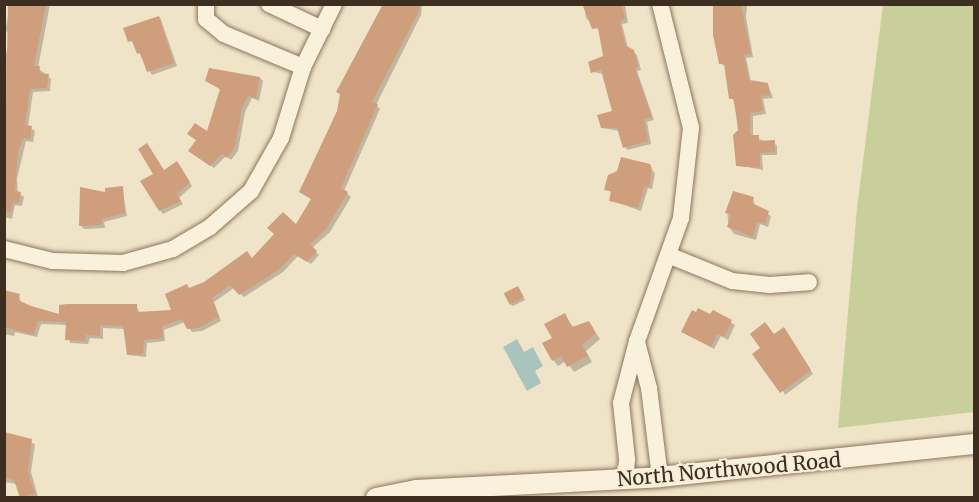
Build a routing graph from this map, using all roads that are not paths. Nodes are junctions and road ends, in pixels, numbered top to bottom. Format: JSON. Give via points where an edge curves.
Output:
{"nodes":[{"id":1,"x":206,"y":4,"type":"edge"},
{"id":2,"x":269,"y":4,"type":"edge"},
{"id":3,"x":334,"y":4,"type":"edge"},
{"id":4,"x":660,"y":4,"type":"edge"},
{"id":5,"x":322,"y":29,"type":"junction"},
{"id":6,"x":303,"y":67,"type":"junction"},
{"id":7,"x":4,"y":249,"type":"edge"},
{"id":8,"x":668,"y":255,"type":"junction"},
{"id":9,"x":809,"y":282,"type":"dead end"},
{"id":10,"x":637,"y":341,"type":"junction"},
{"id":11,"x":975,"y":444,"type":"edge"},
{"id":12,"x":660,"y":477,"type":"junction"},
{"id":13,"x":624,"y":479,"type":"junction"},
{"id":14,"x":376,"y":498,"type":"edge"}],
"edges":[{"from":1,"to":6,"type":"street","via":[[206,19],[224,34]]},
{"from":2,"to":5,"type":"street"},
{"from":3,"to":5,"type":"street"},
{"from":4,"to":8,"type":"street","via":[[692,128],[681,218]]},
{"from":5,"to":6,"type":"street"},
{"from":6,"to":7,"type":"street","via":[[281,138],[251,191],[210,227],[173,249],[123,263],[53,261]]},
{"from":8,"to":9,"type":"street","via":[[732,281],[770,285]]},
{"from":8,"to":10,"type":"street"},
{"from":10,"to":12,"type":"street","via":[[649,388]]},
{"from":10,"to":13,"type":"street","via":[[621,403],[627,459]]},
{"from":11,"to":12,"type":"street","name":"North Northwood Road"},
{"from":12,"to":13,"type":"street","name":"North Northwood Road"},
{"from":13,"to":14,"type":"street","name":"North Northwood Road","via":[[416,490]]}]}
